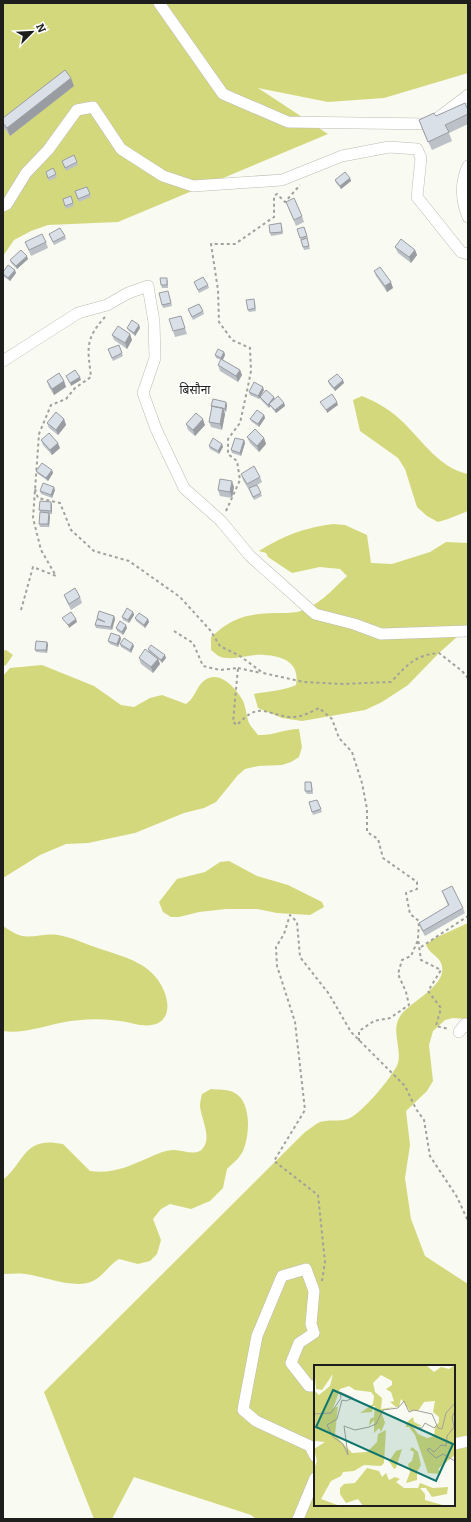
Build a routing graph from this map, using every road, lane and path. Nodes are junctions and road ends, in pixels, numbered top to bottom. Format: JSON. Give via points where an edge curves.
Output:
{"nodes":[{"id":1,"x":159,"y":3,"type":"edge"},
{"id":2,"x":468,"y":95,"type":"edge"},
{"id":3,"x":468,"y":166,"type":"edge"},
{"id":4,"x":305,"y":180,"type":"dead end"},
{"id":5,"x":3,"y":206,"type":"edge"},
{"id":6,"x":468,"y":217,"type":"edge"},
{"id":7,"x":468,"y":254,"type":"edge"},
{"id":8,"x":107,"y":315,"type":"dead end"},
{"id":9,"x":3,"y":361,"type":"edge"},
{"id":10,"x":35,"y":489,"type":"junction"},
{"id":11,"x":221,"y":521,"type":"junction"},
{"id":12,"x":21,"y":610,"type":"dead end"},
{"id":13,"x":174,"y":631,"type":"dead end"},
{"id":14,"x":468,"y":631,"type":"edge"},
{"id":15,"x":238,"y":668,"type":"junction"},
{"id":16,"x":263,"y":673,"type":"junction"},
{"id":17,"x":468,"y":678,"type":"edge"},
{"id":18,"x":468,"y":916,"type":"edge"},
{"id":19,"x":418,"y":939,"type":"junction"},
{"id":20,"x":420,"y":948,"type":"junction"},
{"id":21,"x":464,"y":1030,"type":"edge"},
{"id":22,"x":359,"y":1041,"type":"junction"},
{"id":23,"x":468,"y":1221,"type":"edge"},
{"id":24,"x":322,"y":1284,"type":"dead end"},
{"id":25,"x":314,"y":1386,"type":"edge"},
{"id":26,"x":468,"y":1441,"type":"edge"},
{"id":27,"x":455,"y":1444,"type":"edge"},
{"id":28,"x":314,"y":1454,"type":"edge"},
{"id":29,"x":314,"y":1480,"type":"edge"},
{"id":30,"x":298,"y":1519,"type":"edge"}],
"edges":[{"from":1,"to":2,"type":"street","via":[[222,94],[288,122],[430,124]]},
{"from":3,"to":6,"type":"street","via":[[463,176],[463,206]]},
{"from":4,"to":11,"type":"path","via":[[285,202],[277,194],[274,196],[274,217],[266,224],[235,244],[211,244],[219,322],[232,340],[250,348],[251,371],[240,423],[228,439],[226,448],[228,454],[237,461],[240,480]]},
{"from":5,"to":7,"type":"street","via":[[77,110],[93,107],[121,149],[163,176],[193,186],[282,180],[342,156],[389,147],[417,149],[421,158],[417,197],[461,252]]},
{"from":8,"to":10,"type":"path","via":[[97,326],[87,345],[91,378],[75,388],[66,399],[51,405],[39,434]]},
{"from":9,"to":11,"type":"street","via":[[78,313],[107,305],[128,293],[148,286],[154,322],[155,358],[143,393],[156,429],[184,488]]},
{"from":10,"to":12,"type":"path","via":[[33,518],[41,550],[56,576],[33,567]]},
{"from":10,"to":16,"type":"path","via":[[38,498],[60,502],[71,530],[94,552],[129,561],[180,597],[210,630],[220,646],[240,656]]},
{"from":11,"to":14,"type":"street","via":[[250,556],[315,614],[381,634]]},
{"from":13,"to":15,"type":"path","via":[[193,643],[203,666],[220,670]]},
{"from":15,"to":16,"type":"path"},
{"from":15,"to":19,"type":"path","via":[[233,722],[237,725],[247,714],[266,710],[289,717],[305,715],[319,708],[332,719],[340,738],[352,752],[362,783],[367,809],[367,832],[378,839],[383,858],[417,882],[417,889],[406,893],[410,914],[419,921]]},
{"from":16,"to":17,"type":"path","via":[[304,682],[391,682],[410,663],[424,654],[439,652]]},
{"from":18,"to":20,"type":"path"},
{"from":19,"to":20,"type":"path"},
{"from":19,"to":22,"type":"path","via":[[411,956],[402,960],[398,974],[409,1005],[390,1018],[374,1021],[359,1031]]},
{"from":20,"to":21,"type":"path","via":[[421,960],[441,970],[428,991],[441,1008],[436,1026]]},
{"from":22,"to":23,"type":"path","via":[[405,1086],[424,1120],[430,1156],[457,1197]]},
{"from":22,"to":24,"type":"path","via":[[300,957],[297,922],[290,915],[284,934],[276,947],[277,966],[295,1022],[305,1110],[274,1161],[318,1195],[325,1262]]},
{"from":25,"to":28,"type":"street","via":[[309,1386],[291,1363],[299,1343],[314,1333],[311,1324],[314,1291],[306,1269],[282,1276],[257,1336],[243,1410],[256,1421],[310,1446]]},
{"from":26,"to":27,"type":"street"},
{"from":29,"to":30,"type":"street"}]}
